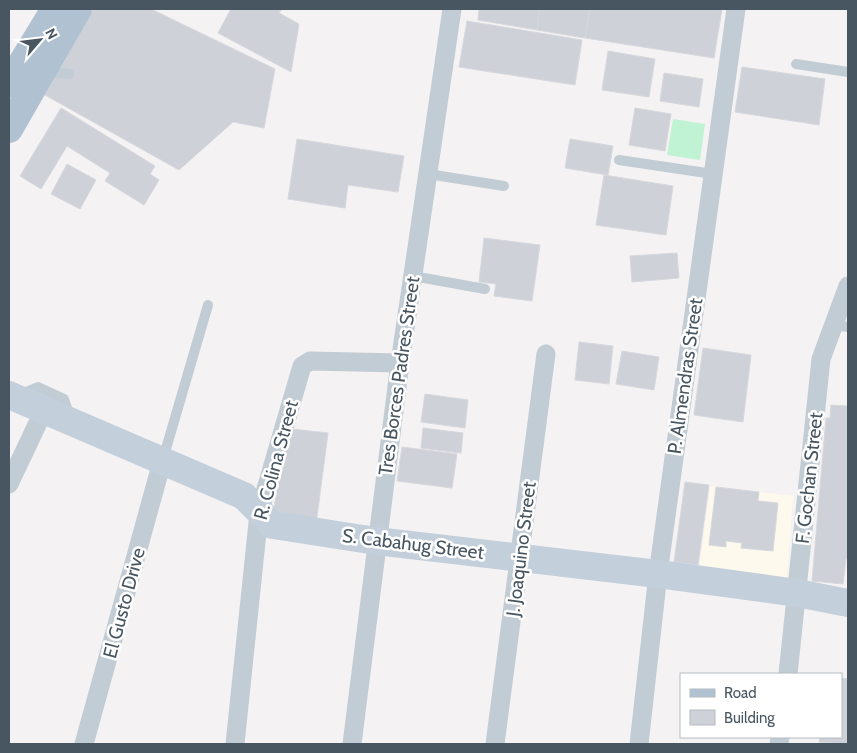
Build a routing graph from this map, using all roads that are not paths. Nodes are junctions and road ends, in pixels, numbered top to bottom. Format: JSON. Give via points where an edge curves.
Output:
{"nodes":[{"id":1,"x":55,"y":9,"type":"edge"},
{"id":2,"x":78,"y":9,"type":"edge"},
{"id":3,"x":452,"y":9,"type":"edge"},
{"id":4,"x":736,"y":9,"type":"edge"},
{"id":5,"x":796,"y":64,"type":"dead end"},
{"id":6,"x":20,"y":71,"type":"edge"},
{"id":7,"x":848,"y":72,"type":"edge"},
{"id":8,"x":68,"y":74,"type":"dead end"},
{"id":9,"x":9,"y":129,"type":"edge"},
{"id":10,"x":619,"y":160,"type":"dead end"},
{"id":11,"x":428,"y":174,"type":"junction"},
{"id":12,"x":713,"y":174,"type":"junction"},
{"id":13,"x":504,"y":186,"type":"dead end"},
{"id":14,"x":413,"y":276,"type":"junction"},
{"id":15,"x":848,"y":286,"type":"edge"},
{"id":16,"x":485,"y":289,"type":"dead end"},
{"id":17,"x":208,"y":305,"type":"dead end"},
{"id":18,"x":841,"y":326,"type":"edge"},
{"id":19,"x":546,"y":354,"type":"dead end"},
{"id":20,"x":400,"y":362,"type":"junction"},
{"id":21,"x":12,"y":396,"type":"edge"},
{"id":22,"x":44,"y":410,"type":"junction"},
{"id":23,"x":72,"y":422,"type":"junction"},
{"id":24,"x":162,"y":462,"type":"junction"},
{"id":25,"x":9,"y":484,"type":"edge"},
{"id":26,"x":259,"y":513,"type":"junction"},
{"id":27,"x":376,"y":540,"type":"junction"},
{"id":28,"x":520,"y":556,"type":"junction"},
{"id":29,"x":658,"y":574,"type":"junction"},
{"id":30,"x":797,"y":593,"type":"junction"},
{"id":31,"x":848,"y":603,"type":"edge"},
{"id":32,"x":788,"y":673,"type":"edge"},
{"id":33,"x":84,"y":744,"type":"edge"},
{"id":34,"x":235,"y":744,"type":"edge"},
{"id":35,"x":352,"y":744,"type":"edge"},
{"id":36,"x":496,"y":744,"type":"edge"},
{"id":37,"x":639,"y":744,"type":"edge"}],
"edges":[{"from":1,"to":6,"type":"main road","via":[[32,39]]},
{"from":2,"to":6,"type":"main road"},
{"from":3,"to":11,"type":"street","name":"Tres Borces Padres Street"},
{"from":4,"to":12,"type":"street","name":"P. Almendras Street"},
{"from":5,"to":7,"type":"lane"},
{"from":6,"to":8,"type":"lane"},
{"from":6,"to":9,"type":"main road"},
{"from":10,"to":12,"type":"lane"},
{"from":11,"to":13,"type":"lane"},
{"from":11,"to":14,"type":"street","name":"Tres Borces Padres Street"},
{"from":12,"to":29,"type":"street","name":"P. Almendras Street"},
{"from":14,"to":16,"type":"lane"},
{"from":14,"to":20,"type":"street","name":"Tres Borces Padres Street"},
{"from":15,"to":18,"type":"street","name":"F. Gochan Street"},
{"from":17,"to":24,"type":"lane"},
{"from":18,"to":30,"type":"street","name":"F. Gochan Street","via":[[821,359]]},
{"from":19,"to":28,"type":"street","name":"J. Joaquino Street"},
{"from":20,"to":26,"type":"street","name":"R. Colina Street","via":[[304,362]]},
{"from":20,"to":27,"type":"street","name":"Tres Borces Padres Street"},
{"from":21,"to":22,"type":"street","name":"S. Cabahug Street"},
{"from":21,"to":23,"type":"lane","via":[[38,387],[64,399]]},
{"from":22,"to":23,"type":"street","name":"S. Cabahug Street"},
{"from":22,"to":25,"type":"street"},
{"from":23,"to":24,"type":"street","name":"S. Cabahug Street"},
{"from":24,"to":26,"type":"street","name":"S. Cabahug Street","via":[[244,496]]},
{"from":24,"to":33,"type":"street","name":"El Gusto Drive"},
{"from":26,"to":27,"type":"street","name":"S. Cabahug Street","via":[[273,525]]},
{"from":26,"to":34,"type":"street","name":"R. Colina Street"},
{"from":27,"to":28,"type":"street","name":"S. Cabahug Street"},
{"from":27,"to":35,"type":"street","name":"Tres Borces Padres Street"},
{"from":28,"to":29,"type":"street","name":"S. Cabahug Street"},
{"from":28,"to":36,"type":"street","name":"J. Joaquino Street"},
{"from":29,"to":30,"type":"street","name":"S. Cabahug Street"},
{"from":29,"to":37,"type":"street","name":"P. Almendras Street"},
{"from":30,"to":31,"type":"street","name":"S. Cabahug Street"},
{"from":30,"to":32,"type":"street","name":"F. Gochan Street"}]}
